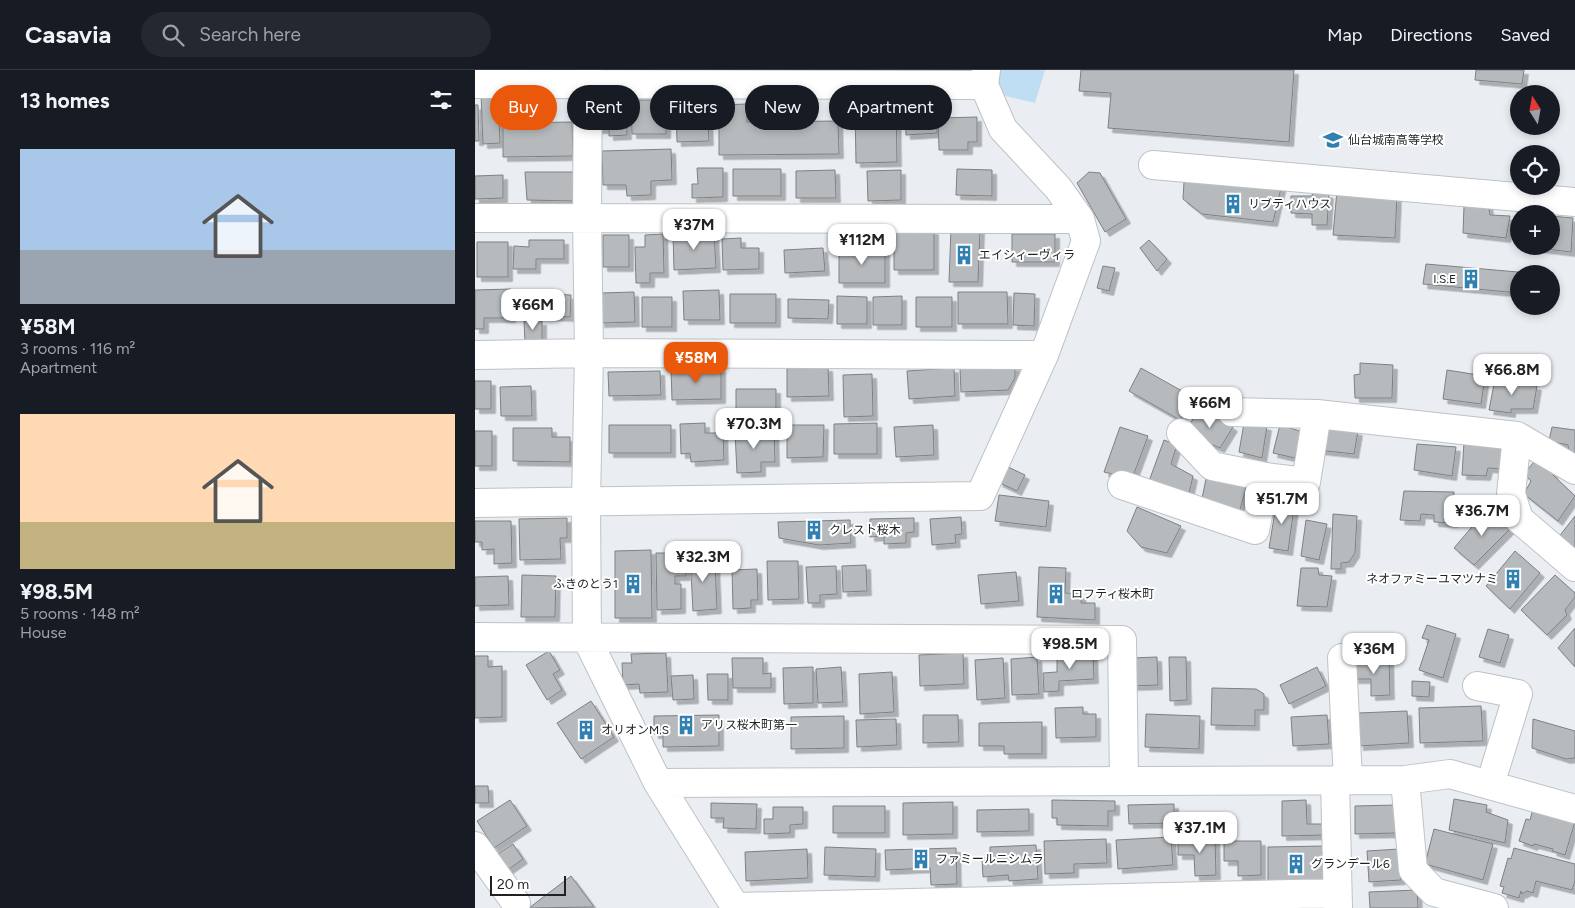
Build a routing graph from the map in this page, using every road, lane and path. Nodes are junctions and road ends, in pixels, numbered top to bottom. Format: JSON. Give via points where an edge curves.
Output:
{"nodes":[{"id":1,"x":588,"y":77,"type":"edge"},
{"id":2,"x":985,"y":78,"type":"edge"},
{"id":3,"x":475,"y":84,"type":"edge"},
{"id":4,"x":1153,"y":165,"type":"dead end"},
{"id":5,"x":1575,"y":202,"type":"edge"},
{"id":6,"x":475,"y":218,"type":"edge"},
{"id":7,"x":587,"y":218,"type":"junction"},
{"id":8,"x":1080,"y":219,"type":"junction"},
{"id":9,"x":589,"y":353,"type":"junction"},
{"id":10,"x":475,"y":355,"type":"edge"},
{"id":11,"x":1044,"y":355,"type":"junction"},
{"id":12,"x":1232,"y":412,"type":"dead end"},
{"id":13,"x":1317,"y":414,"type":"junction"},
{"id":14,"x":1181,"y":433,"type":"dead end"},
{"id":15,"x":1517,"y":436,"type":"junction"},
{"id":16,"x":1575,"y":470,"type":"edge"},
{"id":17,"x":1266,"y":477,"type":"junction"},
{"id":18,"x":1123,"y":485,"type":"dead end"},
{"id":19,"x":586,"y":502,"type":"junction"},
{"id":20,"x":475,"y":503,"type":"edge"},
{"id":21,"x":1575,"y":567,"type":"edge"},
{"id":22,"x":475,"y":638,"type":"edge"},
{"id":23,"x":587,"y":639,"type":"junction"},
{"id":24,"x":1342,"y":658,"type":"dead end"},
{"id":25,"x":1477,"y":686,"type":"dead end"},
{"id":26,"x":1125,"y":780,"type":"junction"},
{"id":27,"x":1341,"y":780,"type":"junction"},
{"id":28,"x":1405,"y":780,"type":"junction"},
{"id":29,"x":658,"y":783,"type":"junction"},
{"id":30,"x":1490,"y":785,"type":"junction"},
{"id":31,"x":1575,"y":809,"type":"edge"},
{"id":32,"x":475,"y":846,"type":"edge"},
{"id":33,"x":1337,"y":901,"type":"edge"},
{"id":34,"x":1226,"y":902,"type":"edge"},
{"id":35,"x":516,"y":903,"type":"dead end"},
{"id":36,"x":1043,"y":904,"type":"edge"},
{"id":37,"x":736,"y":908,"type":"edge"},
{"id":38,"x":1494,"y":908,"type":"edge"}],
"edges":[{"from":1,"to":2,"type":"street"},
{"from":1,"to":3,"type":"street"},
{"from":1,"to":7,"type":"street"},
{"from":2,"to":8,"type":"street","via":[[1003,129],[1058,188]]},
{"from":4,"to":5,"type":"street"},
{"from":6,"to":7,"type":"street"},
{"from":7,"to":8,"type":"street"},
{"from":7,"to":9,"type":"street"},
{"from":8,"to":11,"type":"street","via":[[1086,241]]},
{"from":9,"to":10,"type":"street"},
{"from":9,"to":11,"type":"street"},
{"from":9,"to":19,"type":"street"},
{"from":11,"to":19,"type":"street","via":[[979,496]]},
{"from":12,"to":13,"type":"street"},
{"from":13,"to":15,"type":"street"},
{"from":13,"to":17,"type":"street","via":[[1306,482]]},
{"from":14,"to":17,"type":"street","via":[[1213,466]]},
{"from":15,"to":16,"type":"street"},
{"from":15,"to":21,"type":"street","via":[[1511,494],[1519,519]]},
{"from":17,"to":18,"type":"street","via":[[1255,530]]},
{"from":19,"to":20,"type":"street"},
{"from":19,"to":23,"type":"street"},
{"from":22,"to":23,"type":"street"},
{"from":23,"to":26,"type":"street","via":[[1122,640]]},
{"from":23,"to":29,"type":"street"},
{"from":24,"to":27,"type":"street"},
{"from":25,"to":30,"type":"street","via":[[1517,694]]},
{"from":26,"to":27,"type":"street"},
{"from":26,"to":29,"type":"street"},
{"from":27,"to":28,"type":"street"},
{"from":27,"to":33,"type":"street"},
{"from":28,"to":30,"type":"street","via":[[1450,774]]},
{"from":28,"to":38,"type":"street","via":[[1413,870],[1434,892]]},
{"from":29,"to":37,"type":"street"},
{"from":30,"to":31,"type":"street"},
{"from":32,"to":35,"type":"street"},
{"from":33,"to":34,"type":"street"},
{"from":34,"to":36,"type":"street"},
{"from":36,"to":37,"type":"street"}]}
